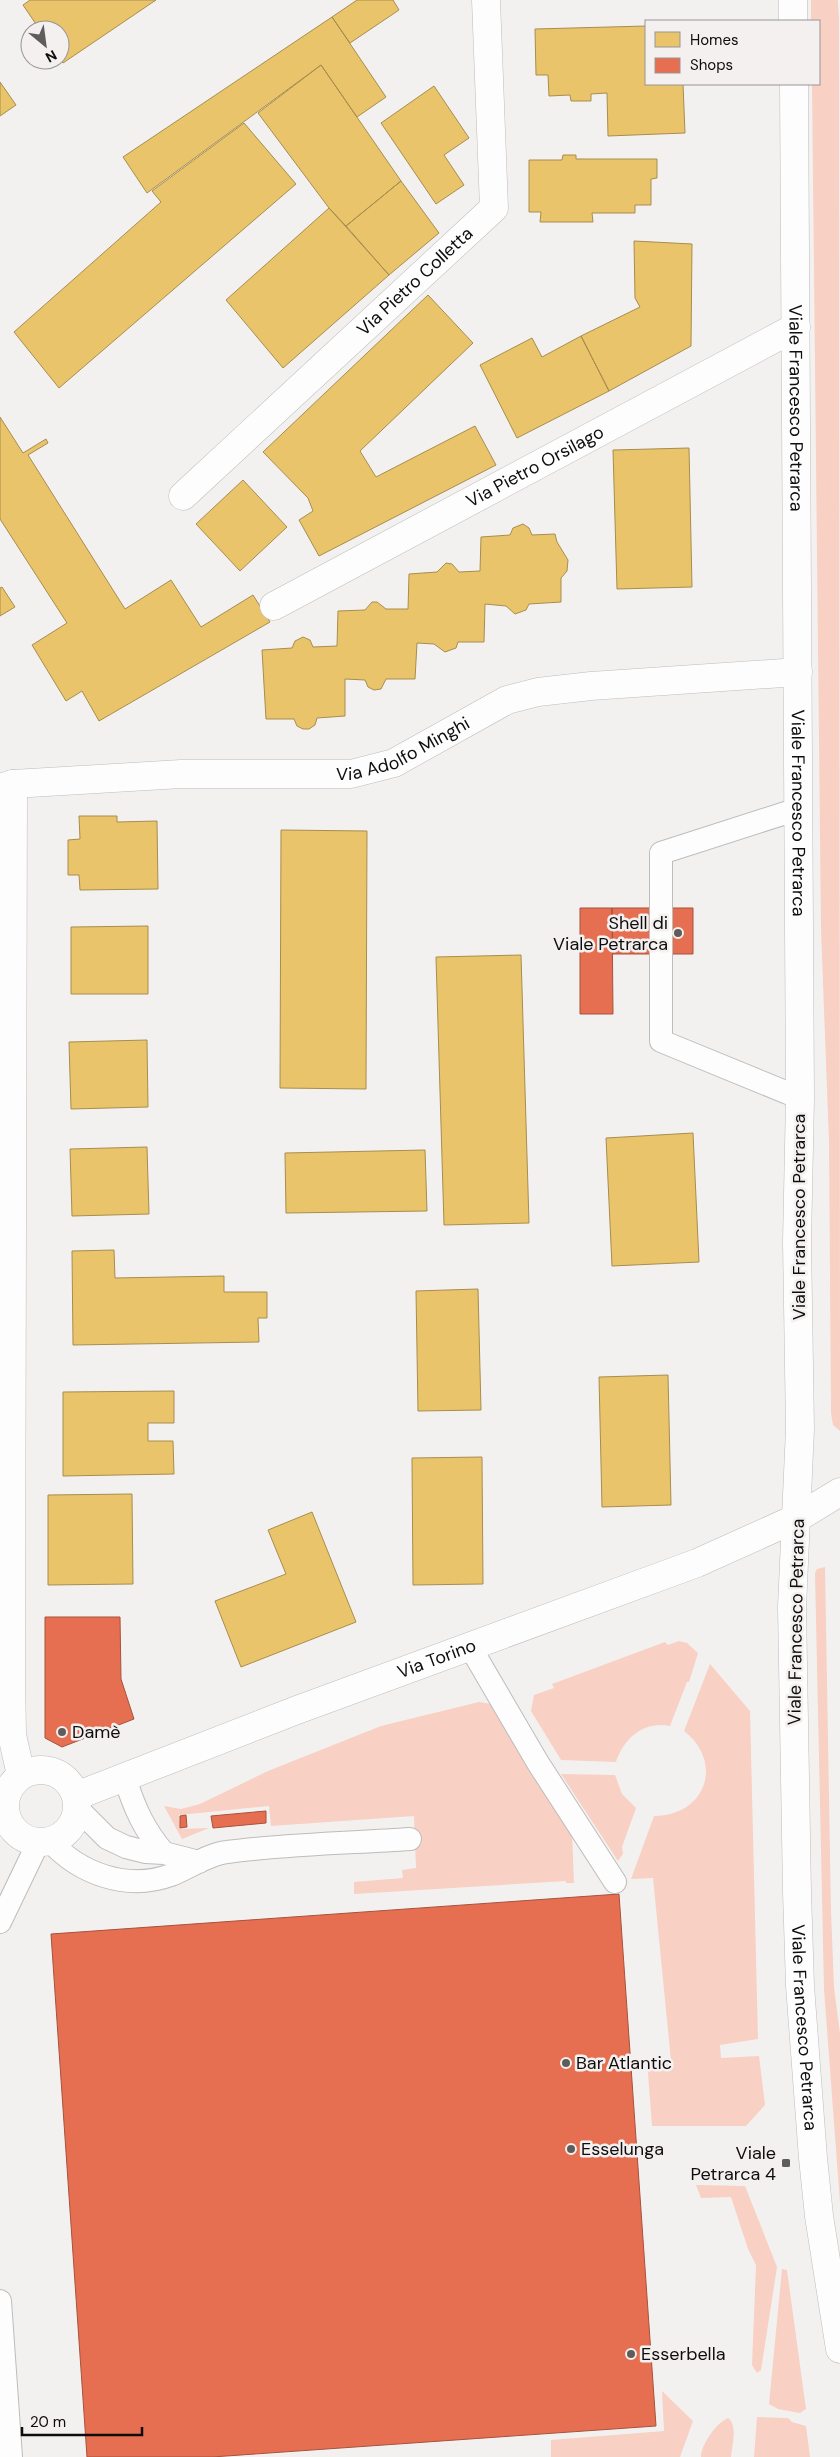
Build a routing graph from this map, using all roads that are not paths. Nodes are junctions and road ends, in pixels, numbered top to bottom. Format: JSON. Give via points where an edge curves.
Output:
{"nodes":[{"id":1,"x":486,"y":0,"type":"edge"},
{"id":2,"x":793,"y":0,"type":"edge"},
{"id":3,"x":793,"y":20,"type":"edge"},
{"id":4,"x":794,"y":85,"type":"edge"},
{"id":5,"x":796,"y":326,"type":"junction"},
{"id":6,"x":183,"y":496,"type":"dead end"},
{"id":7,"x":274,"y":606,"type":"dead end"},
{"id":8,"x":798,"y":672,"type":"junction"},
{"id":9,"x":6,"y":786,"type":"edge"},
{"id":10,"x":798,"y":809,"type":"junction"},
{"id":11,"x":800,"y":1098,"type":"junction"},
{"id":12,"x":840,"y":1492,"type":"edge"},
{"id":13,"x":797,"y":1518,"type":"junction"},
{"id":14,"x":469,"y":1646,"type":"junction"},
{"id":15,"x":21,"y":1776,"type":"junction"},
{"id":16,"x":125,"y":1778,"type":"junction"},
{"id":17,"x":77,"y":1802,"type":"junction"},
{"id":18,"x":4,"y":1820,"type":"edge"},
{"id":19,"x":410,"y":1839,"type":"dead end"},
{"id":20,"x":45,"y":1841,"type":"junction"},
{"id":21,"x":164,"y":1853,"type":"junction"},
{"id":22,"x":199,"y":1862,"type":"junction"},
{"id":23,"x":615,"y":1882,"type":"dead end"},
{"id":24,"x":0,"y":1922,"type":"edge"},
{"id":25,"x":0,"y":2301,"type":"edge"},
{"id":26,"x":840,"y":2348,"type":"edge"},
{"id":27,"x":11,"y":2457,"type":"edge"}],
"edges":[{"from":1,"to":6,"type":"street","name":"Via Pietro Colletta","via":[[494,208]]},
{"from":2,"to":3,"type":"street"},
{"from":4,"to":5,"type":"street","name":"Viale Francesco Petrarca"},
{"from":5,"to":7,"type":"street","name":"Via Pietro Orsilago"},
{"from":5,"to":8,"type":"street","name":"Viale Francesco Petrarca"},
{"from":8,"to":9,"type":"street","name":"Via Adolfo Minghi","via":[[538,692],[507,700],[394,763],[351,774],[181,774]]},
{"from":8,"to":10,"type":"street","name":"Viale Francesco Petrarca"},
{"from":9,"to":15,"type":"street","via":[[11,1676],[12,1735]]},
{"from":10,"to":11,"type":"street","name":"Viale Francesco Petrarca"},
{"from":10,"to":11,"type":"lane","via":[[661,853],[661,1041]]},
{"from":11,"to":13,"type":"street","name":"Viale Francesco Petrarca"},
{"from":12,"to":13,"type":"street","name":"Via Torino"},
{"from":13,"to":14,"type":"street","name":"Via Torino","via":[[681,1569]]},
{"from":13,"to":26,"type":"street","name":"Viale Francesco Petrarca","via":[[792,1607],[800,1986],[819,2216]]},
{"from":14,"to":16,"type":"street","name":"Via Torino"},
{"from":14,"to":23,"type":"lane","via":[[538,1763]]},
{"from":15,"to":17,"type":"street","via":[[31,1771],[54,1772],[64,1778]]},
{"from":15,"to":18,"type":"street","via":[[6,1795]]},
{"from":16,"to":17,"type":"street","name":"Via Torino"},
{"from":16,"to":21,"type":"lane","via":[[133,1804],[149,1836]]},
{"from":17,"to":20,"type":"street","via":[[69,1829]]},
{"from":17,"to":21,"type":"lane","via":[[107,1838],[146,1852]]},
{"from":18,"to":20,"type":"street","via":[[20,1835]]},
{"from":19,"to":22,"type":"lane","via":[[225,1852]]},
{"from":20,"to":22,"type":"lane","via":[[77,1864],[118,1880],[148,1882]]},
{"from":20,"to":24,"type":"lane"},
{"from":21,"to":22,"type":"lane"},
{"from":25,"to":27,"type":"lane"}]}
